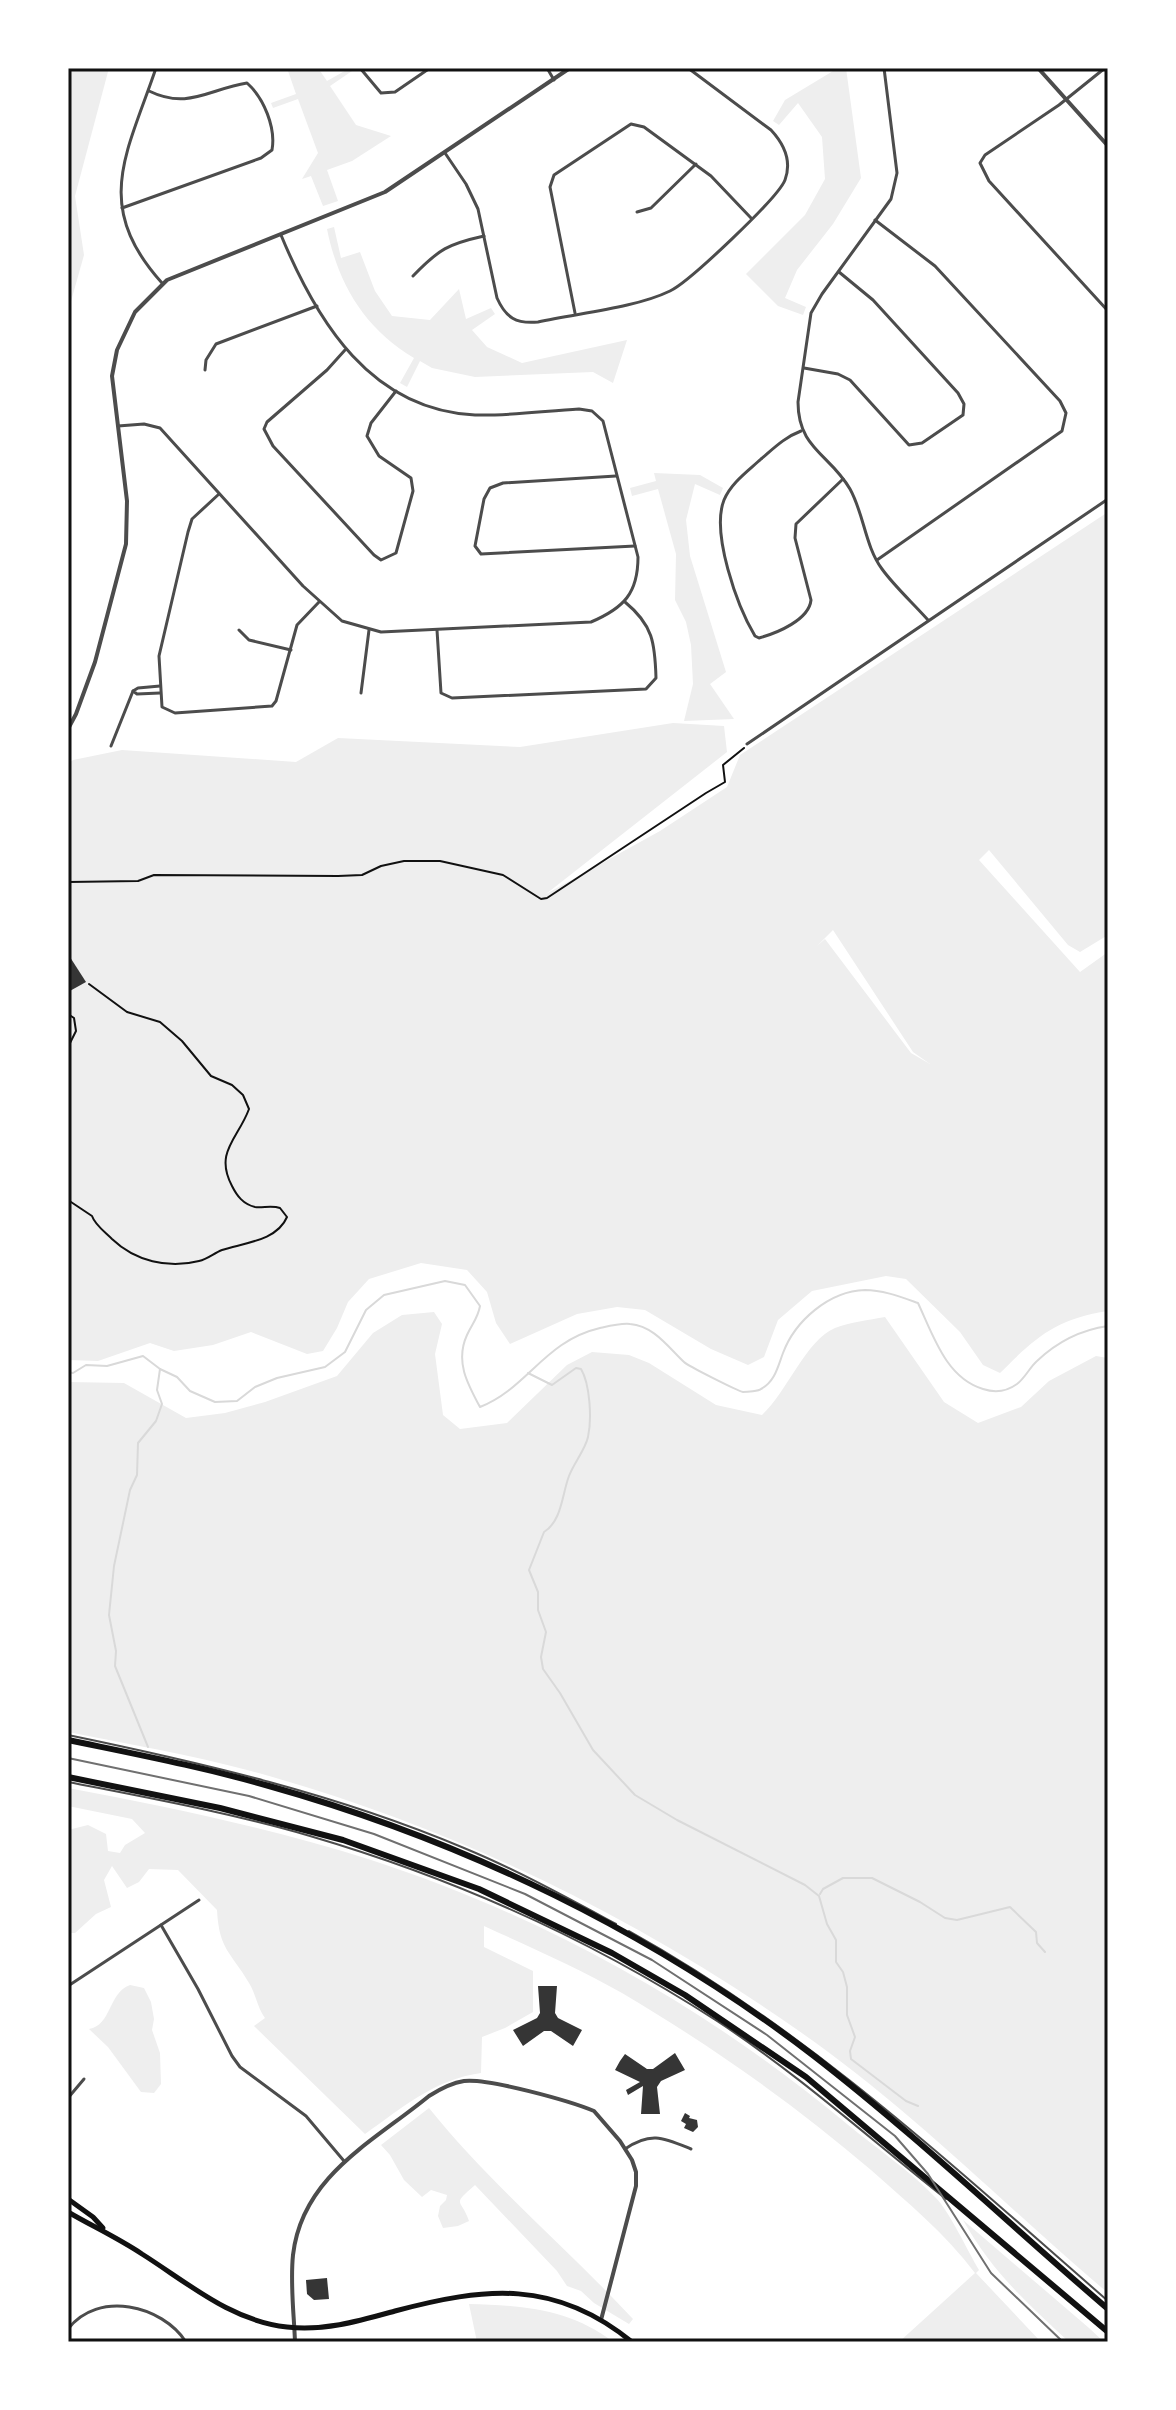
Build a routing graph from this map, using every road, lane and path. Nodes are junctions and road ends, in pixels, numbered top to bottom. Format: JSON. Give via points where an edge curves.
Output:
{"nodes":[{"id":1,"x":156,"y":68,"type":"edge"},
{"id":2,"x":360,"y":68,"type":"edge"},
{"id":3,"x":430,"y":68,"type":"edge"},
{"id":4,"x":547,"y":68,"type":"edge"},
{"id":5,"x":570,"y":68,"type":"edge"},
{"id":6,"x":688,"y":68,"type":"edge"},
{"id":7,"x":884,"y":68,"type":"edge"},
{"id":8,"x":1038,"y":68,"type":"edge"},
{"id":9,"x":1105,"y":68,"type":"edge"},
{"id":10,"x":554,"y":80,"type":"junction"},
{"id":11,"x":149,"y":91,"type":"junction"},
{"id":12,"x":1065,"y":99,"type":"junction"},
{"id":13,"x":1108,"y":146,"type":"edge"},
{"id":14,"x":445,"y":153,"type":"junction"},
{"id":15,"x":696,"y":164,"type":"junction"},
{"id":16,"x":122,"y":208,"type":"junction"},
{"id":17,"x":637,"y":212,"type":"dead end"},
{"id":18,"x":751,"y":218,"type":"junction"},
{"id":19,"x":875,"y":220,"type":"junction"},
{"id":20,"x":281,"y":235,"type":"junction"},
{"id":21,"x":484,"y":236,"type":"junction"},
{"id":22,"x":839,"y":272,"type":"junction"},
{"id":23,"x":413,"y":276,"type":"dead end"},
{"id":24,"x":162,"y":283,"type":"junction"},
{"id":25,"x":317,"y":306,"type":"junction"},
{"id":26,"x":1108,"y":311,"type":"edge"},
{"id":27,"x":575,"y":314,"type":"junction"},
{"id":28,"x":345,"y":350,"type":"junction"},
{"id":29,"x":803,"y":368,"type":"junction"},
{"id":30,"x":205,"y":370,"type":"dead end"},
{"id":31,"x":396,"y":391,"type":"junction"},
{"id":32,"x":118,"y":426,"type":"junction"},
{"id":33,"x":801,"y":430,"type":"junction"},
{"id":34,"x":616,"y":476,"type":"junction"},
{"id":35,"x":843,"y":479,"type":"junction"},
{"id":36,"x":219,"y":494,"type":"junction"},
{"id":37,"x":1108,"y":499,"type":"edge"},
{"id":38,"x":635,"y":546,"type":"junction"},
{"id":39,"x":877,"y":560,"type":"junction"},
{"id":40,"x":319,"y":602,"type":"junction"},
{"id":41,"x":625,"y":602,"type":"junction"},
{"id":42,"x":928,"y":620,"type":"junction"},
{"id":43,"x":239,"y":630,"type":"dead end"},
{"id":44,"x":369,"y":630,"type":"junction"},
{"id":45,"x":437,"y":630,"type":"junction"},
{"id":46,"x":291,"y":650,"type":"junction"},
{"id":47,"x":160,"y":686,"type":"junction"},
{"id":48,"x":133,"y":691,"type":"junction"},
{"id":49,"x":160,"y":693,"type":"junction"},
{"id":50,"x":361,"y":693,"type":"dead end"},
{"id":51,"x":68,"y":729,"type":"edge"},
{"id":52,"x":747,"y":744,"type":"joint"},
{"id":53,"x":111,"y":746,"type":"dead end"},
{"id":54,"x":68,"y":882,"type":"edge"},
{"id":55,"x":89,"y":984,"type":"dead end"},
{"id":56,"x":68,"y":1014,"type":"edge"},
{"id":57,"x":68,"y":1047,"type":"edge"},
{"id":58,"x":68,"y":1200,"type":"edge"},
{"id":59,"x":68,"y":1738,"type":"edge"},
{"id":60,"x":68,"y":1779,"type":"edge"},
{"id":61,"x":199,"y":1900,"type":"dead end"},
{"id":62,"x":161,"y":1925,"type":"junction"},
{"id":63,"x":68,"y":1986,"type":"edge"},
{"id":64,"x":84,"y":2079,"type":"dead end"},
{"id":65,"x":68,"y":2098,"type":"edge"},
{"id":66,"x":625,"y":2149,"type":"junction"},
{"id":67,"x":691,"y":2149,"type":"dead end"},
{"id":68,"x":345,"y":2162,"type":"junction"},
{"id":69,"x":68,"y":2199,"type":"edge"},
{"id":70,"x":68,"y":2212,"type":"edge"},
{"id":71,"x":103,"y":2229,"type":"junction"},
{"id":72,"x":1108,"y":2301,"type":"edge"},
{"id":73,"x":1108,"y":2309,"type":"edge"},
{"id":74,"x":601,"y":2320,"type":"junction"},
{"id":75,"x":295,"y":2328,"type":"junction"},
{"id":76,"x":68,"y":2329,"type":"edge"},
{"id":77,"x":1108,"y":2332,"type":"edge"},
{"id":78,"x":186,"y":2342,"type":"edge"},
{"id":79,"x":295,"y":2342,"type":"edge"},
{"id":80,"x":632,"y":2342,"type":"edge"}],
"edges":[{"from":1,"to":11,"type":"street"},
{"from":2,"to":3,"type":"street","via":[[381,93],[395,92]]},
{"from":4,"to":10,"type":"street"},
{"from":5,"to":10,"type":"street"},
{"from":6,"to":18,"type":"street","via":[[780,140],[788,166],[779,192]]},
{"from":7,"to":19,"type":"street","via":[[897,173],[891,199]]},
{"from":8,"to":12,"type":"street"},
{"from":9,"to":12,"type":"street"},
{"from":10,"to":14,"type":"street"},
{"from":11,"to":16,"type":"street","via":[[120,179]]},
{"from":11,"to":16,"type":"street","via":[[170,99],[198,99],[247,83],[257,92],[274,134],[272,150]]},
{"from":12,"to":13,"type":"street"},
{"from":12,"to":26,"type":"street","via":[[980,163],[989,181]]},
{"from":14,"to":20,"type":"street","via":[[373,199]]},
{"from":14,"to":21,"type":"street","via":[[473,196]]},
{"from":15,"to":17,"type":"street","via":[[651,208]]},
{"from":15,"to":18,"type":"street"},
{"from":15,"to":27,"type":"street","via":[[644,127],[631,124],[554,175],[551,201]]},
{"from":16,"to":24,"type":"street","via":[[135,249]]},
{"from":18,"to":27,"type":"street","via":[[671,291]]},
{"from":19,"to":22,"type":"street"},
{"from":19,"to":39,"type":"street","via":[[935,266],[1066,413],[1062,431]]},
{"from":20,"to":24,"type":"street"},
{"from":20,"to":25,"type":"street"},
{"from":21,"to":23,"type":"street","via":[[452,243]]},
{"from":21,"to":27,"type":"street","via":[[497,298],[512,320],[538,322]]},
{"from":22,"to":29,"type":"street","via":[[811,313]]},
{"from":22,"to":29,"type":"street","via":[[873,300],[958,393],[963,415],[922,443],[909,445],[850,380]]},
{"from":24,"to":32,"type":"street","via":[[135,312],[117,350],[112,390]]},
{"from":25,"to":28,"type":"street"},
{"from":25,"to":30,"type":"street","via":[[216,344]]},
{"from":28,"to":31,"type":"street"},
{"from":28,"to":31,"type":"street","via":[[264,429],[273,446],[381,560],[396,553],[413,491],[411,478],[379,456],[367,436]]},
{"from":29,"to":33,"type":"street"},
{"from":31,"to":34,"type":"street","via":[[433,407],[474,415],[592,411],[603,421]]},
{"from":32,"to":36,"type":"street","via":[[160,428]]},
{"from":32,"to":51,"type":"street","via":[[129,519],[126,544],[95,662]]},
{"from":33,"to":35,"type":"street"},
{"from":33,"to":35,"type":"street","via":[[738,480],[723,503],[722,541],[741,609],[755,636],[772,634],[810,609],[796,524]]},
{"from":34,"to":38,"type":"street"},
{"from":34,"to":38,"type":"street","via":[[490,488],[475,546],[481,554]]},
{"from":35,"to":39,"type":"street"},
{"from":36,"to":40,"type":"street"},
{"from":36,"to":47,"type":"street","via":[[192,519],[188,532],[159,656]]},
{"from":37,"to":42,"type":"street"},
{"from":38,"to":41,"type":"street","via":[[638,574]]},
{"from":39,"to":42,"type":"street"},
{"from":40,"to":44,"type":"street","via":[[342,621]]},
{"from":40,"to":46,"type":"street","via":[[297,625]]},
{"from":41,"to":45,"type":"street","via":[[591,622]]},
{"from":41,"to":45,"type":"street","via":[[648,626],[654,643],[656,678],[646,689],[452,698],[441,693]]},
{"from":42,"to":52,"type":"street"},
{"from":43,"to":46,"type":"street","via":[[249,640]]},
{"from":44,"to":45,"type":"street"},
{"from":44,"to":50,"type":"street"},
{"from":46,"to":49,"type":"street","via":[[272,706],[169,712],[162,707]]},
{"from":47,"to":48,"type":"street"},
{"from":47,"to":49,"type":"street"},
{"from":48,"to":49,"type":"street"},
{"from":48,"to":53,"type":"street"},
{"from":52,"to":54,"type":"path","via":[[723,765],[722,786],[546,899],[503,875],[440,861],[404,861],[362,875],[154,875],[138,881]]},
{"from":55,"to":58,"type":"path","via":[[127,1012],[160,1022],[211,1076],[243,1095],[249,1109],[231,1142],[224,1171],[242,1201],[280,1208],[287,1217],[270,1234],[249,1244],[199,1261],[158,1264],[117,1244],[92,1216]]},
{"from":56,"to":57,"type":"path","via":[[76,1031]]},
{"from":59,"to":72,"type":"lane","via":[[235,1771],[348,1805],[463,1847],[563,1895],[703,1974],[804,2043]]},
{"from":59,"to":73,"type":"highway","via":[[218,1772],[356,1812],[463,1852],[573,1905],[695,1975],[806,2050]]},
{"from":60,"to":77,"type":"highway","via":[[220,1808],[343,1840],[479,1889],[612,1953],[806,2077]]},
{"from":61,"to":62,"type":"street"},
{"from":62,"to":63,"type":"street"},
{"from":62,"to":68,"type":"street","via":[[240,2067],[306,2116]]},
{"from":64,"to":65,"type":"street"},
{"from":66,"to":67,"type":"street","via":[[654,2137]]},
{"from":66,"to":68,"type":"street","via":[[594,2111],[475,2081],[429,2096]]},
{"from":66,"to":74,"type":"street","via":[[636,2185]]},
{"from":68,"to":75,"type":"street","via":[[318,2190],[298,2231]]},
{"from":69,"to":71,"type":"main road"},
{"from":70,"to":71,"type":"main road"},
{"from":71,"to":75,"type":"main road","via":[[230,2311]]},
{"from":74,"to":75,"type":"main road","via":[[556,2301],[483,2292],[343,2325]]},
{"from":74,"to":80,"type":"main road"},
{"from":75,"to":79,"type":"street"},
{"from":76,"to":78,"type":"street","via":[[97,2310],[135,2308],[161,2316]]}]}
